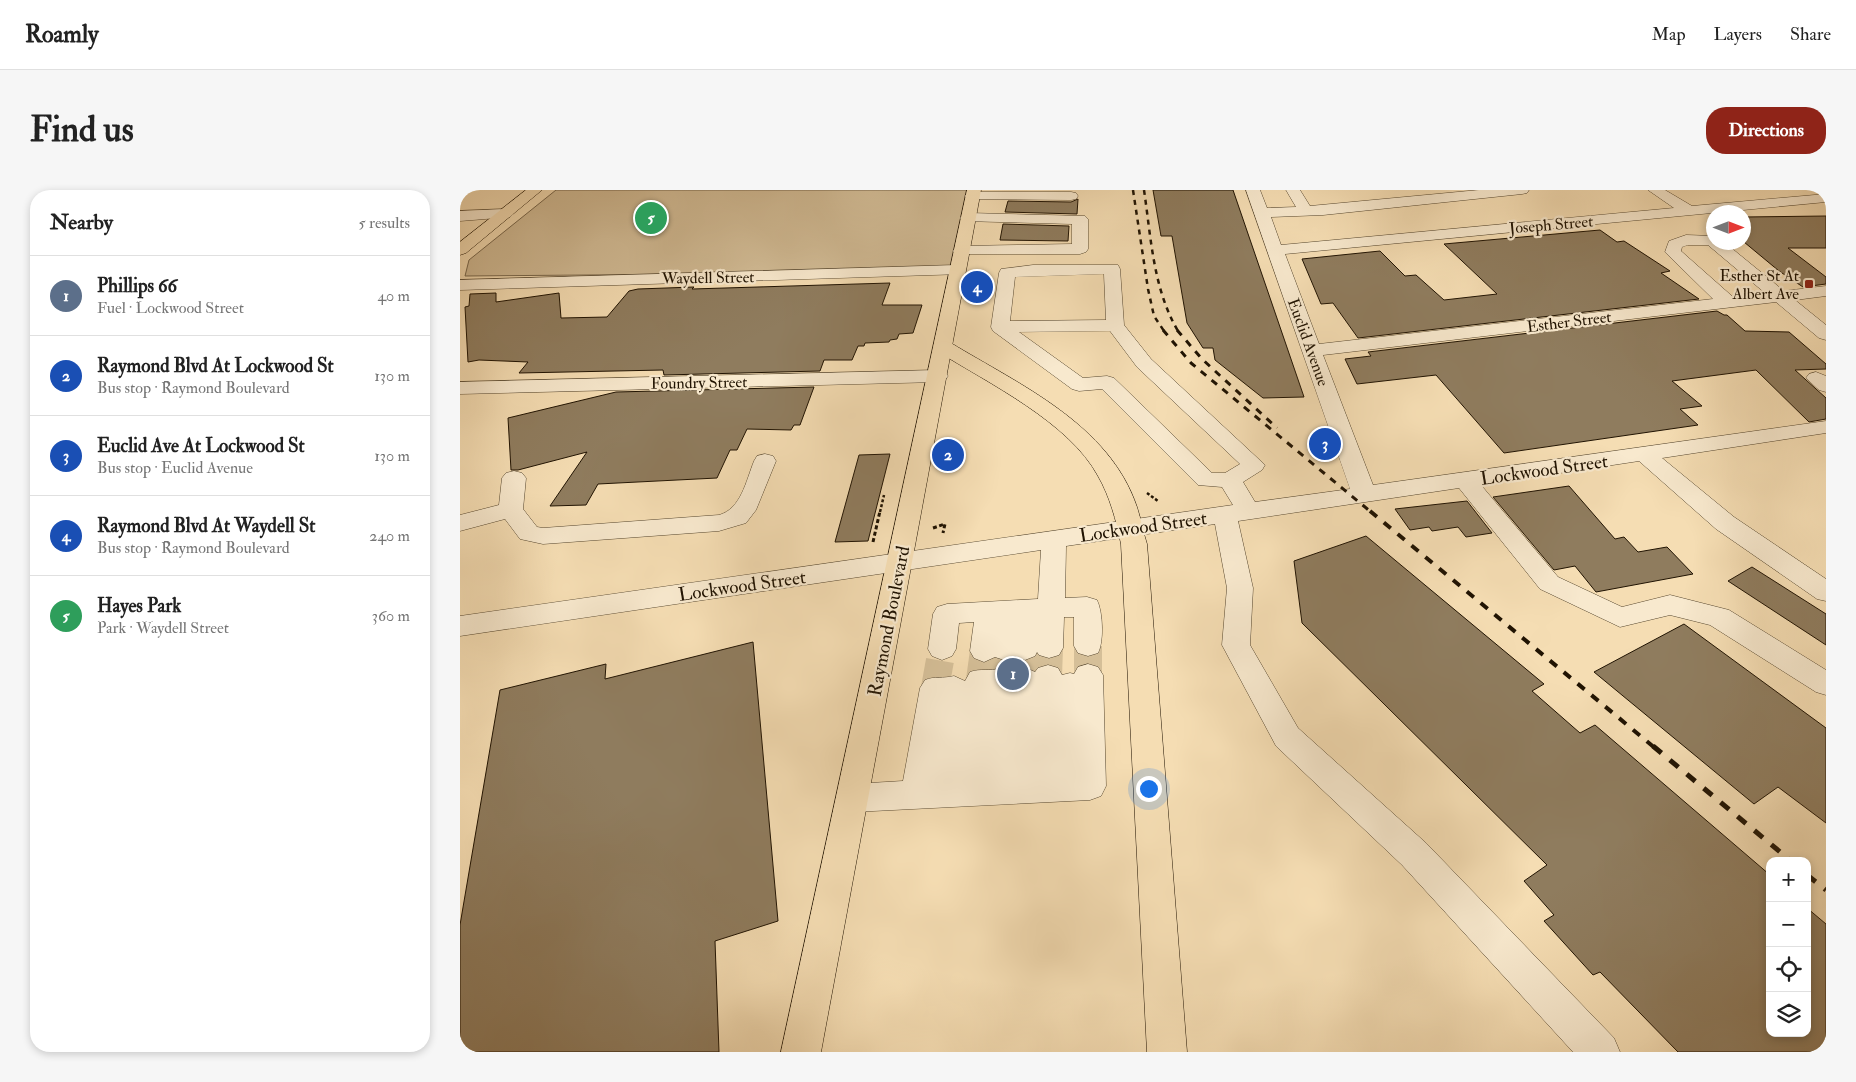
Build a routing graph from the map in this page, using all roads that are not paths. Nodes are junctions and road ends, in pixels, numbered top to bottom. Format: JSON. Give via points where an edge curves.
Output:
{"nodes":[{"id":1,"x":535,"y":190,"type":"edge"},
{"id":2,"x":1254,"y":190,"type":"edge"},
{"id":3,"x":1293,"y":190,"type":"edge"},
{"id":4,"x":1522,"y":190,"type":"edge"},
{"id":5,"x":1655,"y":190,"type":"edge"},
{"id":6,"x":973,"y":193,"type":"edge"},
{"id":7,"x":1071,"y":196,"type":"dead end"},
{"id":8,"x":1826,"y":198,"type":"edge"},
{"id":9,"x":1312,"y":211,"type":"junction"},
{"id":10,"x":1683,"y":211,"type":"junction"},
{"id":11,"x":1262,"y":213,"type":"junction"},
{"id":12,"x":505,"y":214,"type":"junction"},
{"id":13,"x":460,"y":216,"type":"edge"},
{"id":14,"x":968,"y":218,"type":"junction"},
{"id":15,"x":1331,"y":225,"type":"dead end"},
{"id":16,"x":1706,"y":235,"type":"edge"},
{"id":17,"x":1706,"y":241,"type":"edge"},
{"id":18,"x":460,"y":250,"type":"edge"},
{"id":19,"x":1276,"y":250,"type":"junction"},
{"id":20,"x":1723,"y":250,"type":"edge"},
{"id":21,"x":961,"y":251,"type":"junction"},
{"id":22,"x":957,"y":270,"type":"junction"},
{"id":23,"x":460,"y":285,"type":"edge"},
{"id":24,"x":1826,"y":291,"type":"edge"},
{"id":25,"x":1782,"y":297,"type":"junction"},
{"id":26,"x":1730,"y":303,"type":"junction"},
{"id":27,"x":1115,"y":325,"type":"junction"},
{"id":28,"x":1000,"y":327,"type":"junction"},
{"id":29,"x":1826,"y":334,"type":"edge"},
{"id":30,"x":944,"y":347,"type":"junction"},
{"id":31,"x":1312,"y":351,"type":"junction"},
{"id":32,"x":1126,"y":373,"type":"junction"},
{"id":33,"x":938,"y":376,"type":"junction"},
{"id":34,"x":460,"y":388,"type":"edge"},
{"id":35,"x":1826,"y":427,"type":"edge"},
{"id":36,"x":1644,"y":454,"type":"junction"},
{"id":37,"x":765,"y":461,"type":"dead end"},
{"id":38,"x":514,"y":478,"type":"dead end"},
{"id":39,"x":1230,"y":480,"type":"junction"},
{"id":40,"x":1465,"y":480,"type":"junction"},
{"id":41,"x":1364,"y":494,"type":"junction"},
{"id":42,"x":512,"y":510,"type":"junction"},
{"id":43,"x":1237,"y":513,"type":"junction"},
{"id":44,"x":460,"y":523,"type":"edge"},
{"id":45,"x":1131,"y":527,"type":"junction"},
{"id":46,"x":1054,"y":539,"type":"junction"},
{"id":47,"x":900,"y":561,"type":"junction"},
{"id":48,"x":1826,"y":592,"type":"edge"},
{"id":49,"x":1019,"y":610,"type":"junction"},
{"id":50,"x":460,"y":626,"type":"edge"},
{"id":51,"x":1014,"y":664,"type":"junction"},
{"id":52,"x":1826,"y":684,"type":"edge"},
{"id":53,"x":992,"y":791,"type":"junction"},
{"id":54,"x":853,"y":798,"type":"junction"},
{"id":55,"x":801,"y":1052,"type":"edge"},
{"id":56,"x":1168,"y":1052,"type":"edge"},
{"id":57,"x":1600,"y":1052,"type":"edge"}],
"edges":[{"from":1,"to":12,"type":"main road"},
{"from":2,"to":11,"type":"street","name":"Euclid Avenue"},
{"from":3,"to":9,"type":"street"},
{"from":4,"to":9,"type":"street"},
{"from":5,"to":10,"type":"street"},
{"from":6,"to":7,"type":"street"},
{"from":6,"to":14,"type":"main road","name":"Raymond Boulevard"},
{"from":8,"to":10,"type":"street","name":"Joseph Street"},
{"from":9,"to":11,"type":"street"},
{"from":9,"to":15,"type":"street"},
{"from":10,"to":16,"type":"street"},
{"from":10,"to":19,"type":"street","name":"Joseph Street"},
{"from":11,"to":19,"type":"street","name":"Euclid Avenue"},
{"from":12,"to":13,"type":"street"},
{"from":12,"to":18,"type":"main road"},
{"from":14,"to":21,"type":"main road","name":"Raymond Boulevard"},
{"from":14,"to":21,"type":"street","via":[[1080,219],[1080,249]]},
{"from":17,"to":26,"type":"street","via":[[1686,240],[1674,244],[1673,252]]},
{"from":19,"to":31,"type":"street","name":"Euclid Avenue"},
{"from":20,"to":25,"type":"street"},
{"from":21,"to":22,"type":"main road","name":"Raymond Boulevard"},
{"from":22,"to":23,"type":"street","name":"Waydell Street"},
{"from":22,"to":30,"type":"main road","name":"Raymond Boulevard"},
{"from":24,"to":25,"type":"street","name":"Esther Street"},
{"from":25,"to":26,"type":"street","name":"Esther Street"},
{"from":25,"to":29,"type":"street"},
{"from":26,"to":31,"type":"street","name":"Esther Street"},
{"from":27,"to":28,"type":"street"},
{"from":27,"to":28,"type":"street","via":[[1112,269],[1033,270],[1007,273]]},
{"from":27,"to":32,"type":"street"},
{"from":28,"to":32,"type":"street","via":[[1079,384]]},
{"from":30,"to":33,"type":"main road","name":"Raymond Boulevard"},
{"from":30,"to":45,"type":"main road","via":[[1045,408],[1078,435],[1107,470],[1126,508]]},
{"from":31,"to":41,"type":"street","name":"Euclid Avenue"},
{"from":32,"to":39,"type":"street","via":[[1206,480]]},
{"from":32,"to":39,"type":"street","via":[[1254,465]]},
{"from":33,"to":34,"type":"street","name":"Foundry Street"},
{"from":33,"to":47,"type":"main road","name":"Raymond Boulevard"},
{"from":35,"to":36,"type":"street","name":"Lockwood Street"},
{"from":36,"to":40,"type":"street","name":"Lockwood Street"},
{"from":36,"to":48,"type":"street","via":[[1725,523]]},
{"from":37,"to":42,"type":"street","via":[[748,505],[737,518],[719,523],[543,536],[529,533]]},
{"from":38,"to":42,"type":"street"},
{"from":39,"to":43,"type":"street"},
{"from":40,"to":41,"type":"street","name":"Lockwood Street"},
{"from":40,"to":52,"type":"street","via":[[1549,583],[1620,617],[1670,605],[1719,617]]},
{"from":41,"to":43,"type":"street","name":"Lockwood Street"},
{"from":42,"to":44,"type":"street"},
{"from":43,"to":45,"type":"street","name":"Lockwood Street"},
{"from":43,"to":57,"type":"street","via":[[1240,588],[1236,645],[1287,737],[1414,854]]},
{"from":45,"to":46,"type":"street","name":"Lockwood Street"},
{"from":45,"to":56,"type":"main road"},
{"from":46,"to":47,"type":"street","name":"Lockwood Street"},
{"from":46,"to":49,"type":"street"},
{"from":47,"to":50,"type":"street","name":"Lockwood Street"},
{"from":47,"to":54,"type":"main road","name":"Raymond Boulevard"},
{"from":49,"to":51,"type":"street"},
{"from":49,"to":51,"type":"street"},
{"from":49,"to":51,"type":"street"},
{"from":49,"to":51,"type":"street","via":[[947,614]]},
{"from":51,"to":53,"type":"street"},
{"from":51,"to":53,"type":"street"},
{"from":51,"to":53,"type":"street"},
{"from":51,"to":53,"type":"street","via":[[1090,786]]},
{"from":53,"to":54,"type":"street"},
{"from":54,"to":55,"type":"main road","name":"Raymond Boulevard"}]}
